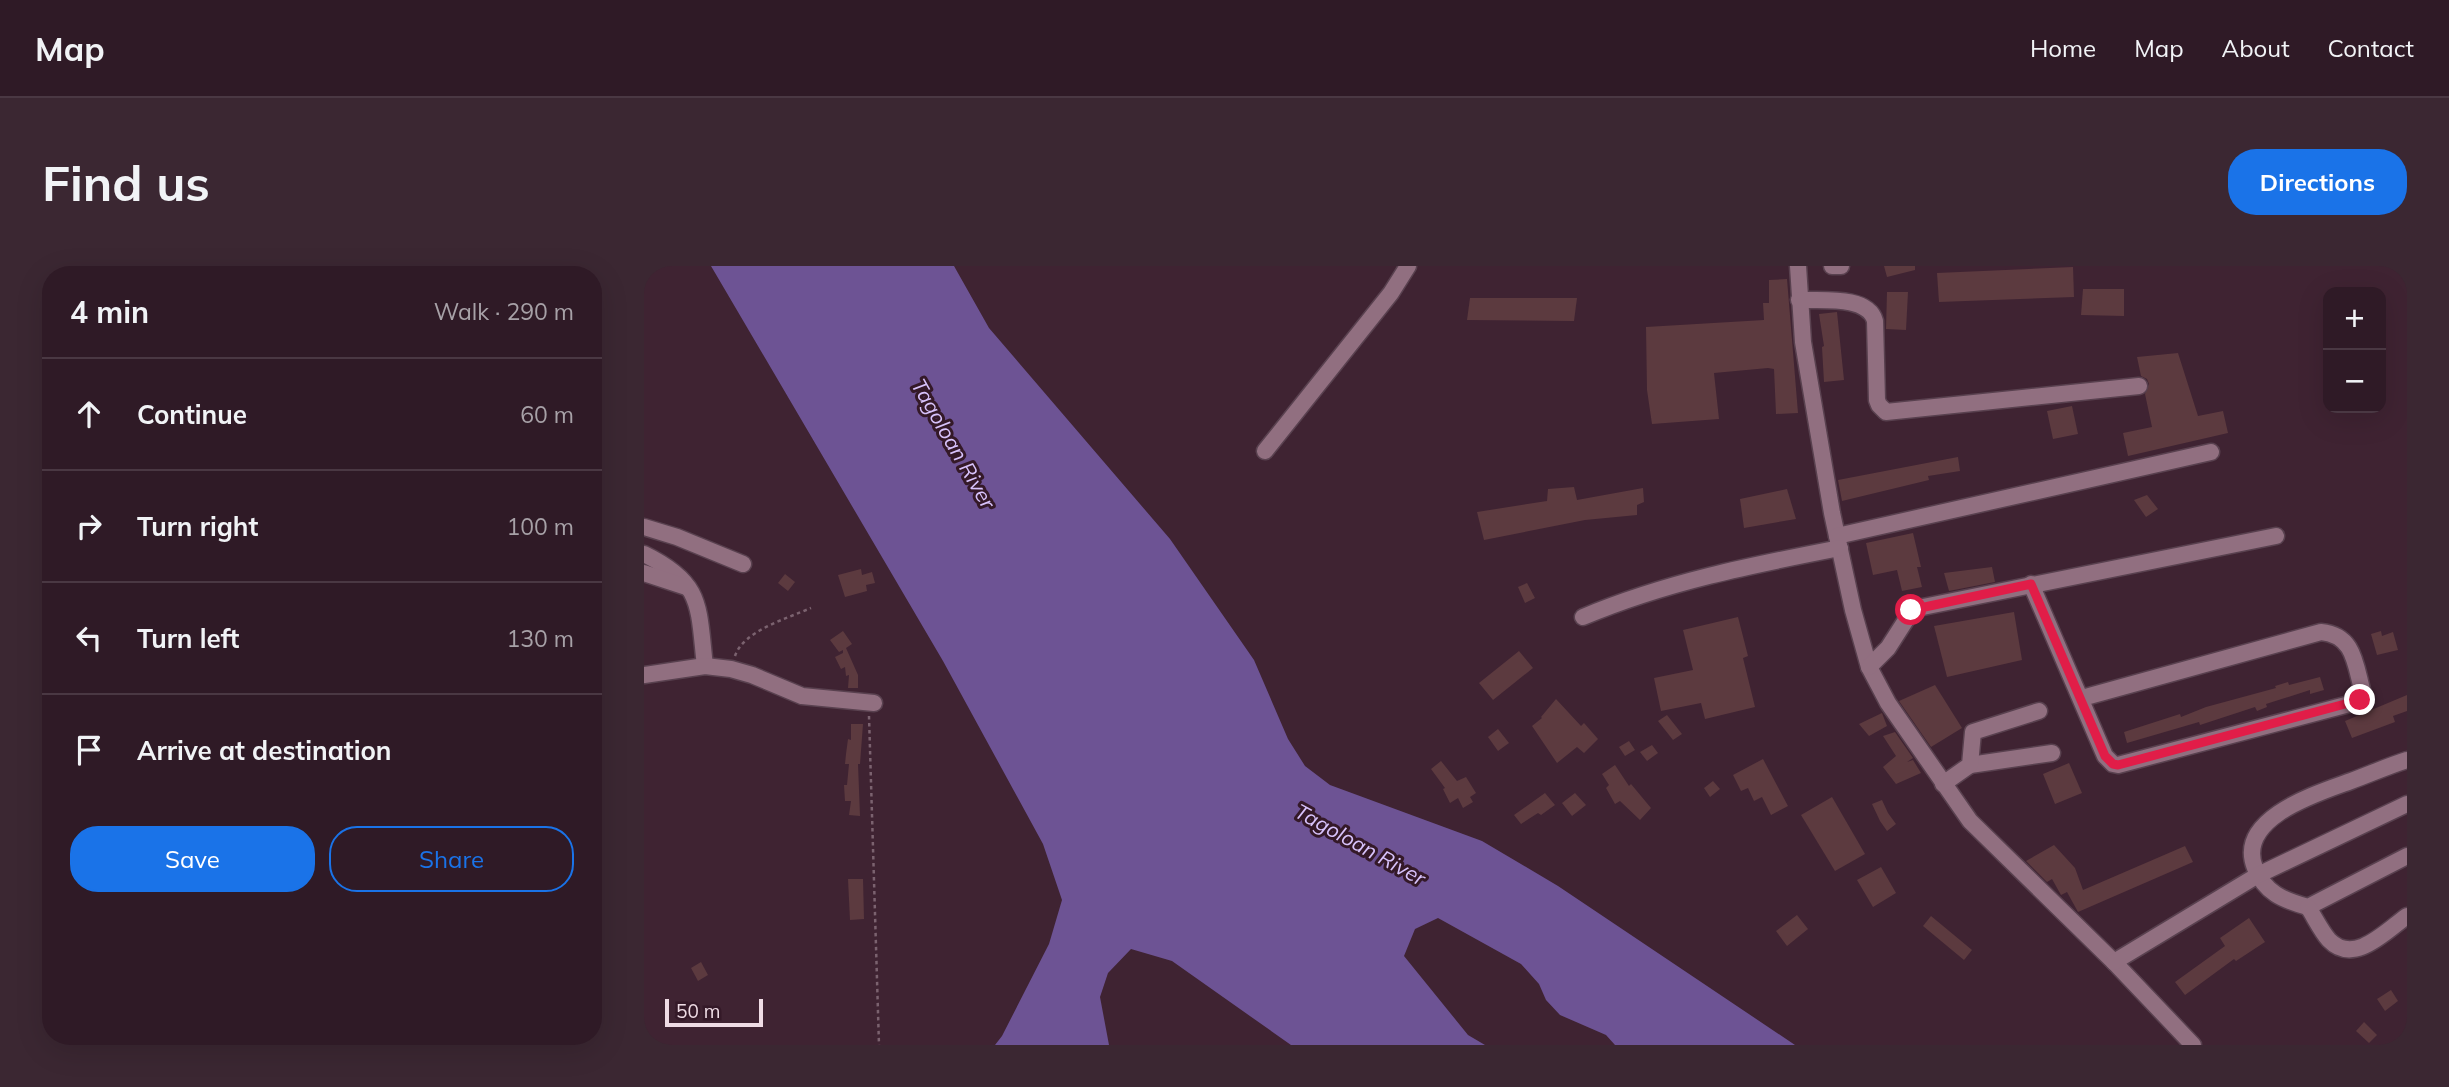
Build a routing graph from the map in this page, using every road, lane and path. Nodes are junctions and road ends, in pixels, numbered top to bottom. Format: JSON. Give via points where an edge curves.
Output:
{"nodes":[{"id":1,"x":1408,"y":266,"type":"edge"},
{"id":2,"x":1798,"y":266,"type":"edge"},
{"id":3,"x":1832,"y":266,"type":"edge"},
{"id":4,"x":1841,"y":266,"type":"edge"},
{"id":5,"x":1799,"y":300,"type":"junction"},
{"id":6,"x":2139,"y":386,"type":"dead end"},
{"id":7,"x":1265,"y":451,"type":"dead end"},
{"id":8,"x":2211,"y":453,"type":"dead end"},
{"id":9,"x":644,"y":527,"type":"edge"},
{"id":10,"x":2276,"y":536,"type":"dead end"},
{"id":11,"x":1839,"y":542,"type":"junction"},
{"id":12,"x":644,"y":554,"type":"edge"},
{"id":13,"x":743,"y":564,"type":"dead end"},
{"id":14,"x":644,"y":573,"type":"edge"},
{"id":15,"x":2031,"y":584,"type":"junction"},
{"id":16,"x":692,"y":589,"type":"junction"},
{"id":17,"x":811,"y":608,"type":"dead end"},
{"id":18,"x":1583,"y":617,"type":"dead end"},
{"id":19,"x":705,"y":666,"type":"junction"},
{"id":20,"x":1869,"y":667,"type":"junction"},
{"id":21,"x":731,"y":669,"type":"junction"},
{"id":22,"x":644,"y":675,"type":"edge"},
{"id":23,"x":2082,"y":698,"type":"junction"},
{"id":24,"x":872,"y":703,"type":"joint"},
{"id":25,"x":2039,"y":711,"type":"dead end"},
{"id":26,"x":2052,"y":753,"type":"dead end"},
{"id":27,"x":2407,"y":760,"type":"edge"},
{"id":28,"x":1970,"y":765,"type":"junction"},
{"id":29,"x":1943,"y":784,"type":"junction"},
{"id":30,"x":2407,"y":804,"type":"edge"},
{"id":31,"x":2407,"y":856,"type":"edge"},
{"id":32,"x":2258,"y":875,"type":"junction"},
{"id":33,"x":2308,"y":907,"type":"junction"},
{"id":34,"x":2407,"y":916,"type":"edge"},
{"id":35,"x":2114,"y":962,"type":"junction"},
{"id":36,"x":879,"y":1045,"type":"edge"},
{"id":37,"x":2193,"y":1045,"type":"edge"}],
"edges":[{"from":1,"to":7,"type":"street"},
{"from":2,"to":5,"type":"street"},
{"from":3,"to":4,"type":"street"},
{"from":5,"to":6,"type":"street","via":[[1857,303],[1869,310],[1875,321],[1877,400],[1886,412]]},
{"from":5,"to":11,"type":"street"},
{"from":8,"to":11,"type":"street"},
{"from":9,"to":13,"type":"street"},
{"from":10,"to":15,"type":"street"},
{"from":11,"to":18,"type":"street","via":[[1695,578]]},
{"from":11,"to":20,"type":"street"},
{"from":12,"to":16,"type":"street"},
{"from":14,"to":16,"type":"street"},
{"from":15,"to":20,"type":"street","via":[[1913,609],[1888,648]]},
{"from":15,"to":23,"type":"street"},
{"from":16,"to":19,"type":"street"},
{"from":17,"to":21,"type":"path","via":[[742,642]]},
{"from":19,"to":21,"type":"street"},
{"from":19,"to":22,"type":"street"},
{"from":20,"to":29,"type":"street","via":[[1888,704]]},
{"from":21,"to":24,"type":"street","via":[[802,696]]},
{"from":23,"to":23,"type":"street","via":[[2105,756],[2118,765],[2357,702],[2363,693],[2346,642],[2321,632]]},
{"from":24,"to":36,"type":"path"},
{"from":25,"to":28,"type":"street","via":[[1973,732]]},
{"from":26,"to":28,"type":"street"},
{"from":27,"to":32,"type":"street","via":[[2324,791],[2271,819],[2251,851]]},
{"from":28,"to":29,"type":"street"},
{"from":29,"to":35,"type":"street","via":[[1982,835]]},
{"from":30,"to":32,"type":"street"},
{"from":31,"to":33,"type":"street"},
{"from":32,"to":33,"type":"street","via":[[2275,896]]},
{"from":32,"to":35,"type":"street"},
{"from":33,"to":34,"type":"street","via":[[2327,938],[2346,950],[2374,942]]},
{"from":35,"to":37,"type":"street"}]}
